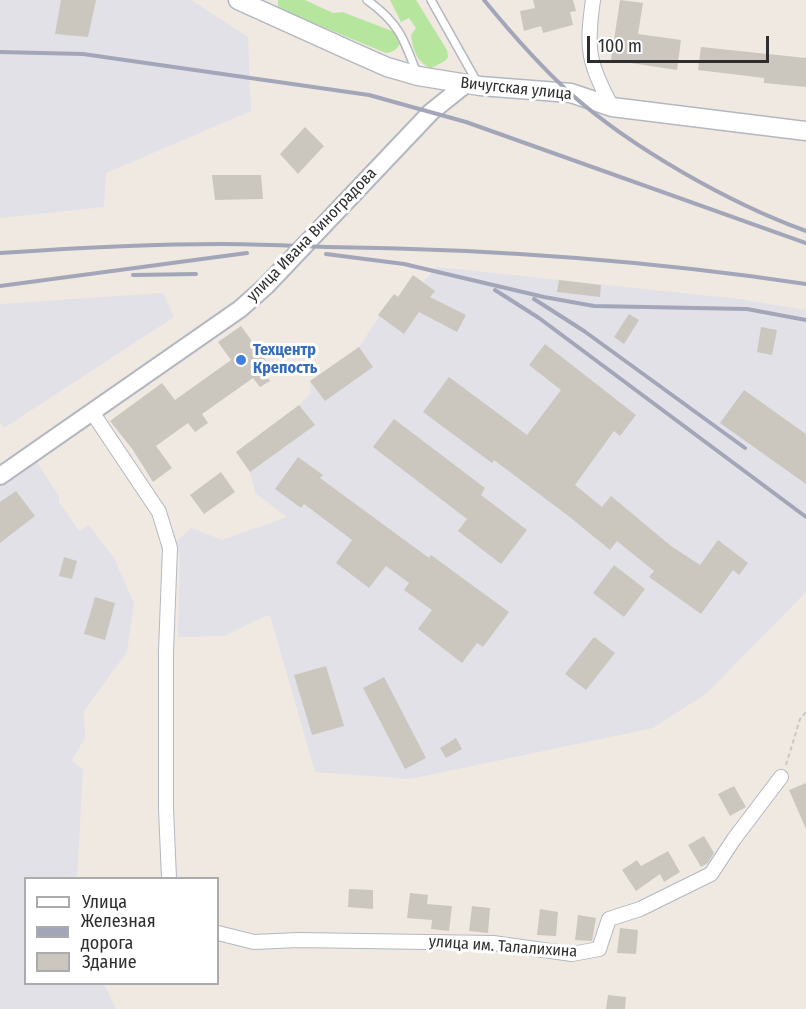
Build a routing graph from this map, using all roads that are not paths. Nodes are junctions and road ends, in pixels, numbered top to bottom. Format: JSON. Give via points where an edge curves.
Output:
{"nodes":[{"id":1,"x":367,"y":0,"type":"edge"},
{"id":2,"x":431,"y":0,"type":"edge"},
{"id":3,"x":593,"y":0,"type":"edge"},
{"id":4,"x":252,"y":2,"type":"edge"},
{"id":5,"x":418,"y":76,"type":"junction"},
{"id":6,"x":473,"y":85,"type":"junction"},
{"id":7,"x":612,"y":107,"type":"junction"},
{"id":8,"x":806,"y":131,"type":"edge"},
{"id":9,"x":92,"y":412,"type":"junction"},
{"id":10,"x":0,"y":476,"type":"edge"},
{"id":11,"x":781,"y":777,"type":"road end"},
{"id":12,"x":169,"y":877,"type":"edge"},
{"id":13,"x":219,"y":933,"type":"edge"}],
"edges":[{"from":1,"to":5,"type":"lane","via":[[403,35]]},
{"from":2,"to":6,"type":"lane"},
{"from":3,"to":7,"type":"street","via":[[590,54],[597,80]]},
{"from":4,"to":5,"type":"main road","name":"Вичугская улица","via":[[353,52]]},
{"from":5,"to":6,"type":"main road","name":"Вичугская улица"},
{"from":6,"to":7,"type":"main road","name":"Вичугская улица","via":[[571,93]]},
{"from":6,"to":9,"type":"street","name":"улица Ивана Виноградова","via":[[431,112],[240,309]]},
{"from":7,"to":8,"type":"main road","name":"Вичугская улица"},
{"from":9,"to":10,"type":"street","name":"улица Ивана Виноградова"},
{"from":9,"to":12,"type":"street","via":[[159,512],[170,548],[166,651]]},
{"from":11,"to":13,"type":"street","name":"улица им. Талалихина","via":[[711,874],[640,909],[609,919],[599,949],[572,954],[494,943],[254,942]]}]}
